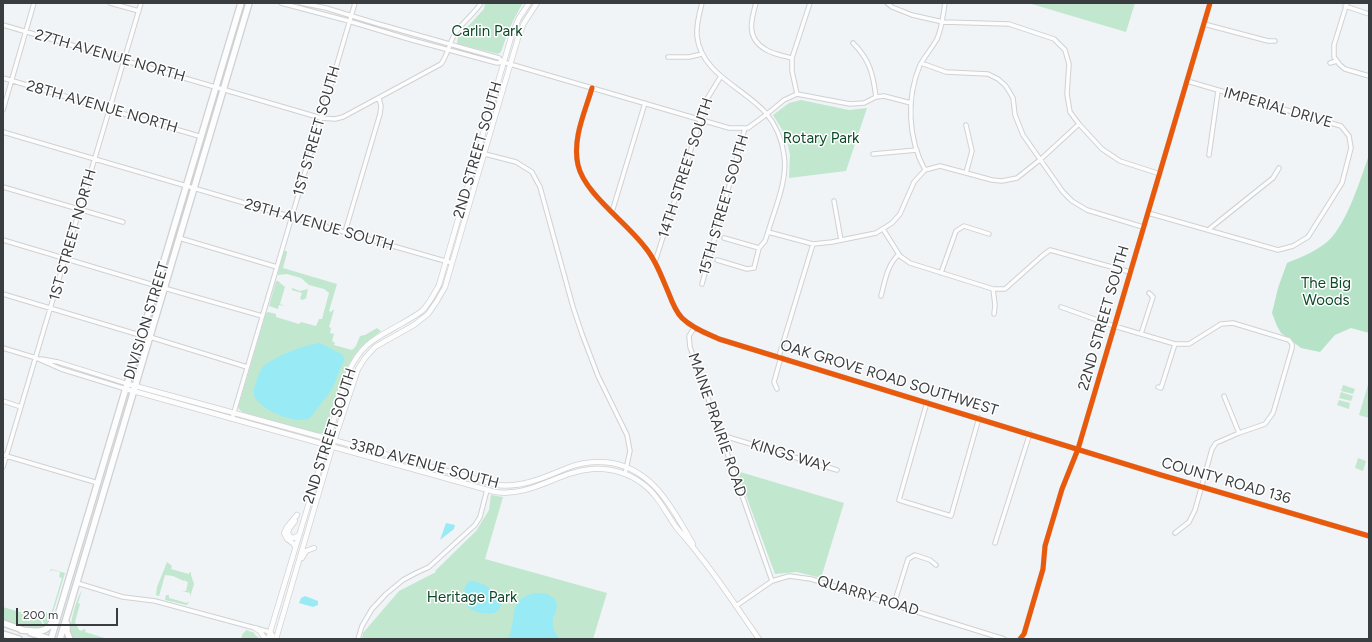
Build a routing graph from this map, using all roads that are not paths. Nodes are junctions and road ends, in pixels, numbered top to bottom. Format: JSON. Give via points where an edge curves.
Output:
{"nodes":[{"id":1,"x":34,"y":3,"type":"edge"},
{"id":2,"x":110,"y":3,"type":"edge"},
{"id":3,"x":141,"y":3,"type":"edge"},
{"id":4,"x":242,"y":3,"type":"edge"},
{"id":5,"x":249,"y":3,"type":"edge"},
{"id":6,"x":282,"y":3,"type":"edge"},
{"id":7,"x":300,"y":3,"type":"edge"},
{"id":8,"x":355,"y":3,"type":"edge"},
{"id":9,"x":480,"y":3,"type":"edge"},
{"id":10,"x":529,"y":3,"type":"edge"},
{"id":11,"x":537,"y":3,"type":"edge"},
{"id":12,"x":702,"y":3,"type":"edge"},
{"id":13,"x":756,"y":3,"type":"edge"},
{"id":14,"x":810,"y":3,"type":"edge"},
{"id":15,"x":887,"y":3,"type":"edge"},
{"id":16,"x":945,"y":3,"type":"edge"},
{"id":17,"x":1210,"y":3,"type":"edge"},
{"id":18,"x":1346,"y":5,"type":"edge"},
{"id":19,"x":139,"y":11,"type":"junction"},
{"id":20,"x":1369,"y":14,"type":"edge"},
{"id":21,"x":351,"y":16,"type":"junction"},
{"id":22,"x":349,"y":21,"type":"junction"},
{"id":23,"x":943,"y":22,"type":"junction"},
{"id":24,"x":1204,"y":24,"type":"junction"},
{"id":25,"x":3,"y":25,"type":"edge"},
{"id":26,"x":26,"y":32,"type":"junction"},
{"id":27,"x":1275,"y":41,"type":"dead end"},
{"id":28,"x":853,"y":43,"type":"dead end"},
{"id":29,"x":450,"y":44,"type":"junction"},
{"id":30,"x":448,"y":50,"type":"junction"},
{"id":31,"x":702,"y":54,"type":"junction"},
{"id":32,"x":668,"y":57,"type":"dead end"},
{"id":33,"x":792,"y":58,"type":"junction"},
{"id":34,"x":124,"y":61,"type":"junction"},
{"id":35,"x":1337,"y":61,"type":"junction"},
{"id":36,"x":503,"y":62,"type":"junction"},
{"id":37,"x":921,"y":63,"type":"junction"},
{"id":38,"x":1330,"y":63,"type":"dead end"},
{"id":39,"x":510,"y":64,"type":"junction"},
{"id":40,"x":721,"y":76,"type":"junction"},
{"id":41,"x":1369,"y":76,"type":"edge"},
{"id":42,"x":3,"y":78,"type":"edge"},
{"id":43,"x":12,"y":81,"type":"junction"},
{"id":44,"x":1187,"y":81,"type":"junction"},
{"id":45,"x":216,"y":87,"type":"junction"},
{"id":46,"x":592,"y":88,"type":"junction"},
{"id":47,"x":223,"y":89,"type":"junction"},
{"id":48,"x":1218,"y":91,"type":"junction"},
{"id":49,"x":797,"y":94,"type":"junction"},
{"id":50,"x":876,"y":97,"type":"junction"},
{"id":51,"x":379,"y":98,"type":"junction"},
{"id":52,"x":645,"y":103,"type":"junction"},
{"id":53,"x":911,"y":103,"type":"junction"},
{"id":54,"x":3,"y":110,"type":"edge"},
{"id":55,"x":110,"y":110,"type":"junction"},
{"id":56,"x":767,"y":114,"type":"junction"},
{"id":57,"x":321,"y":118,"type":"junction"},
{"id":58,"x":700,"y":119,"type":"junction"},
{"id":59,"x":1079,"y":124,"type":"junction"},
{"id":60,"x":966,"y":125,"type":"dead end"},
{"id":61,"x":745,"y":128,"type":"junction"},
{"id":62,"x":3,"y":132,"type":"edge"},
{"id":63,"x":202,"y":137,"type":"junction"},
{"id":64,"x":917,"y":150,"type":"junction"},
{"id":65,"x":477,"y":152,"type":"junction"},
{"id":66,"x":484,"y":154,"type":"junction"},
{"id":67,"x":873,"y":154,"type":"dead end"},
{"id":68,"x":1209,"y":155,"type":"dead end"},
{"id":69,"x":1041,"y":159,"type":"junction"},
{"id":70,"x":95,"y":160,"type":"junction"},
{"id":71,"x":1280,"y":168,"type":"dead end"},
{"id":72,"x":925,"y":170,"type":"junction"},
{"id":73,"x":966,"y":173,"type":"junction"},
{"id":74,"x":1160,"y":174,"type":"junction"},
{"id":75,"x":3,"y":187,"type":"edge"},
{"id":76,"x":187,"y":187,"type":"junction"},
{"id":77,"x":194,"y":189,"type":"junction"},
{"id":78,"x":834,"y":201,"type":"dead end"},
{"id":79,"x":80,"y":209,"type":"junction"},
{"id":80,"x":612,"y":212,"type":"junction"},
{"id":81,"x":1148,"y":213,"type":"junction"},
{"id":82,"x":292,"y":217,"type":"junction"},
{"id":83,"x":123,"y":222,"type":"dead end"},
{"id":84,"x":1143,"y":227,"type":"junction"},
{"id":85,"x":883,"y":229,"type":"junction"},
{"id":86,"x":1208,"y":230,"type":"junction"},
{"id":87,"x":345,"y":232,"type":"junction"},
{"id":88,"x":768,"y":232,"type":"junction"},
{"id":89,"x":989,"y":234,"type":"dead end"},
{"id":90,"x":179,"y":238,"type":"junction"},
{"id":91,"x":724,"y":238,"type":"dead end"},
{"id":92,"x":3,"y":240,"type":"edge"},
{"id":93,"x":841,"y":240,"type":"junction"},
{"id":94,"x":813,"y":244,"type":"junction"},
{"id":95,"x":759,"y":248,"type":"junction"},
{"id":96,"x":899,"y":254,"type":"junction"},
{"id":97,"x":66,"y":259,"type":"junction"},
{"id":98,"x":717,"y":260,"type":"dead end"},
{"id":99,"x":445,"y":261,"type":"junction"},
{"id":100,"x":655,"y":262,"type":"junction"},
{"id":101,"x":452,"y":263,"type":"junction"},
{"id":102,"x":277,"y":267,"type":"junction"},
{"id":103,"x":1130,"y":272,"type":"junction"},
{"id":104,"x":941,"y":273,"type":"junction"},
{"id":105,"x":702,"y":284,"type":"dead end"},
{"id":106,"x":158,"y":286,"type":"junction"},
{"id":107,"x":164,"y":288,"type":"junction"},
{"id":108,"x":993,"y":289,"type":"junction"},
{"id":109,"x":1149,"y":293,"type":"dead end"},
{"id":110,"x":3,"y":294,"type":"edge"},
{"id":111,"x":881,"y":296,"type":"dead end"},
{"id":112,"x":51,"y":308,"type":"junction"},
{"id":113,"x":1061,"y":308,"type":"dead end"},
{"id":114,"x":994,"y":314,"type":"dead end"},
{"id":115,"x":262,"y":316,"type":"junction"},
{"id":116,"x":1114,"y":326,"type":"junction"},
{"id":117,"x":694,"y":328,"type":"junction"},
{"id":118,"x":1141,"y":334,"type":"junction"},
{"id":119,"x":143,"y":336,"type":"junction"},
{"id":120,"x":150,"y":338,"type":"junction"},
{"id":121,"x":1175,"y":344,"type":"junction"},
{"id":122,"x":3,"y":348,"type":"edge"},
{"id":123,"x":780,"y":357,"type":"junction"},
{"id":124,"x":36,"y":358,"type":"junction"},
{"id":125,"x":247,"y":367,"type":"junction"},
{"id":126,"x":127,"y":386,"type":"junction"},
{"id":127,"x":1158,"y":387,"type":"dead end"},
{"id":128,"x":134,"y":388,"type":"junction"},
{"id":129,"x":777,"y":389,"type":"dead end"},
{"id":130,"x":1224,"y":396,"type":"dead end"},
{"id":131,"x":3,"y":401,"type":"edge"},
{"id":132,"x":927,"y":402,"type":"junction"},
{"id":133,"x":22,"y":407,"type":"junction"},
{"id":134,"x":234,"y":413,"type":"junction"},
{"id":135,"x":980,"y":418,"type":"junction"},
{"id":136,"x":232,"y":419,"type":"junction"},
{"id":137,"x":1239,"y":433,"type":"junction"},
{"id":138,"x":1030,"y":434,"type":"junction"},
{"id":139,"x":721,"y":435,"type":"junction"},
{"id":140,"x":328,"y":439,"type":"junction"},
{"id":141,"x":334,"y":441,"type":"junction"},
{"id":142,"x":326,"y":446,"type":"junction"},
{"id":143,"x":332,"y":447,"type":"junction"},
{"id":144,"x":1078,"y":449,"type":"junction"},
{"id":145,"x":5,"y":456,"type":"edge"},
{"id":146,"x":3,"y":467,"type":"edge"},
{"id":147,"x":627,"y":468,"type":"junction"},
{"id":148,"x":837,"y":470,"type":"dead end"},
{"id":149,"x":626,"y":474,"type":"junction"},
{"id":150,"x":98,"y":483,"type":"junction"},
{"id":151,"x":1202,"y":486,"type":"junction"},
{"id":152,"x":487,"y":490,"type":"junction"},
{"id":153,"x":1176,"y":533,"type":"dead end"},
{"id":154,"x":299,"y":535,"type":"junction"},
{"id":155,"x":306,"y":536,"type":"junction"},
{"id":156,"x":1369,"y":536,"type":"edge"},
{"id":157,"x":995,"y":543,"type":"dead end"},
{"id":158,"x":296,"y":548,"type":"junction"},
{"id":159,"x":700,"y":556,"type":"junction"},
{"id":160,"x":936,"y":565,"type":"dead end"},
{"id":161,"x":297,"y":566,"type":"junction"},
{"id":162,"x":772,"y":581,"type":"junction"},
{"id":163,"x":77,"y":583,"type":"junction"},
{"id":164,"x":64,"y":596,"type":"junction"},
{"id":165,"x":894,"y":604,"type":"junction"},
{"id":166,"x":736,"y":606,"type":"junction"},
{"id":167,"x":69,"y":609,"type":"junction"},
{"id":168,"x":3,"y":624,"type":"edge"},
{"id":169,"x":255,"y":628,"type":"junction"},
{"id":170,"x":21,"y":630,"type":"junction"},
{"id":171,"x":270,"y":632,"type":"junction"},
{"id":172,"x":278,"y":632,"type":"junction"},
{"id":173,"x":3,"y":634,"type":"edge"},
{"id":174,"x":19,"y":639,"type":"edge"},
{"id":175,"x":50,"y":639,"type":"edge"},
{"id":176,"x":60,"y":639,"type":"edge"},
{"id":177,"x":70,"y":639,"type":"edge"},
{"id":178,"x":267,"y":639,"type":"edge"},
{"id":179,"x":272,"y":639,"type":"edge"},
{"id":180,"x":276,"y":639,"type":"edge"},
{"id":181,"x":282,"y":639,"type":"edge"},
{"id":182,"x":358,"y":639,"type":"edge"},
{"id":183,"x":759,"y":639,"type":"edge"},
{"id":184,"x":1004,"y":639,"type":"edge"},
{"id":185,"x":1020,"y":639,"type":"edge"}],
"edges":[{"from":1,"to":26,"type":"street"},
{"from":2,"to":19,"type":"street"},
{"from":3,"to":19,"type":"street","name":"1ST STREET NORTH"},
{"from":4,"to":45,"type":"highway","name":"DIVISION STREET"},
{"from":5,"to":47,"type":"highway","name":"DIVISION STREET"},
{"from":6,"to":22,"type":"street"},
{"from":7,"to":21,"type":"street"},
{"from":8,"to":21,"type":"street","name":"1ST STREET SOUTH"},
{"from":9,"to":29,"type":"street","name":"27TH AVENUE NORTH","via":[[455,32]]},
{"from":10,"to":36,"type":"main road","name":"2ND STREET SOUTH","via":[[514,28]]},
{"from":11,"to":39,"type":"main road","name":"2ND STREET SOUTH","via":[[524,23]]},
{"from":12,"to":31,"type":"street","via":[[697,23]]},
{"from":13,"to":33,"type":"street","via":[[751,30],[755,40],[764,49]]},
{"from":14,"to":33,"type":"street"},
{"from":15,"to":23,"type":"street","via":[[912,15]]},
{"from":16,"to":23,"type":"street"},
{"from":17,"to":24,"type":"street","name":"22ND STREET SOUTH"},
{"from":18,"to":20,"type":"street"},
{"from":18,"to":35,"type":"street","via":[[1334,45],[1333,52]]},
{"from":19,"to":34,"type":"street","name":"1ST STREET NORTH"},
{"from":21,"to":22,"type":"street","name":"1ST STREET SOUTH"},
{"from":21,"to":29,"type":"street"},
{"from":22,"to":30,"type":"street"},
{"from":22,"to":57,"type":"street","name":"1ST STREET SOUTH"},
{"from":23,"to":37,"type":"street","via":[[937,39]]},
{"from":23,"to":59,"type":"street","via":[[1009,24],[1054,39],[1065,50],[1069,64],[1067,94],[1070,112]]},
{"from":24,"to":27,"type":"street","via":[[1268,42]]},
{"from":24,"to":44,"type":"street","name":"22ND STREET SOUTH"},
{"from":25,"to":26,"type":"street","name":"27TH AVENUE NORTH"},
{"from":26,"to":34,"type":"street","name":"27TH AVENUE NORTH"},
{"from":26,"to":43,"type":"street"},
{"from":28,"to":50,"type":"street","via":[[869,66]]},
{"from":29,"to":30,"type":"street","name":"27TH AVENUE NORTH"},
{"from":29,"to":36,"type":"street","via":[[499,58]]},
{"from":30,"to":36,"type":"street","via":[[497,63]]},
{"from":30,"to":51,"type":"street","name":"27TH AVENUE NORTH","via":[[442,64]]},
{"from":31,"to":32,"type":"street"},
{"from":31,"to":40,"type":"street"},
{"from":33,"to":49,"type":"street"},
{"from":34,"to":45,"type":"street","name":"27TH AVENUE NORTH"},
{"from":34,"to":55,"type":"street","name":"1ST STREET NORTH"},
{"from":35,"to":38,"type":"street"},
{"from":35,"to":41,"type":"street","via":[[1345,69]]},
{"from":36,"to":39,"type":"street"},
{"from":36,"to":65,"type":"main road","name":"2ND STREET SOUTH"},
{"from":37,"to":53,"type":"street"},
{"from":37,"to":69,"type":"street","via":[[946,72],[988,74],[998,79],[1013,98],[1015,115],[1023,135]]},
{"from":39,"to":46,"type":"street"},
{"from":39,"to":66,"type":"main road","name":"2ND STREET SOUTH"},
{"from":40,"to":56,"type":"street"},
{"from":40,"to":58,"type":"street","name":"14TH STREET SOUTH","via":[[707,99]]},
{"from":42,"to":43,"type":"street","name":"28TH AVENUE NORTH"},
{"from":43,"to":54,"type":"street"},
{"from":43,"to":55,"type":"street","name":"28TH AVENUE NORTH"},
{"from":44,"to":48,"type":"street","name":"IMPERIAL DRIVE"},
{"from":44,"to":74,"type":"street","name":"22ND STREET SOUTH"},
{"from":45,"to":47,"type":"street","name":"27TH AVENUE NORTH"},
{"from":45,"to":63,"type":"highway","name":"DIVISION STREET"},
{"from":46,"to":52,"type":"street"},
{"from":46,"to":80,"type":"street","via":[[577,138],[578,165],[588,187]]},
{"from":47,"to":57,"type":"street","name":"27TH AVENUE NORTH"},
{"from":47,"to":77,"type":"highway","name":"DIVISION STREET"},
{"from":48,"to":68,"type":"street"},
{"from":48,"to":86,"type":"street","name":"IMPERIAL DRIVE","via":[[1341,126],[1349,136],[1351,148],[1342,183],[1308,237],[1298,243],[1278,250]]},
{"from":49,"to":50,"type":"street","via":[[850,104],[864,104]]},
{"from":49,"to":56,"type":"street","name":"15TH STREET SOUTH","via":[[784,100]]},
{"from":50,"to":53,"type":"street","via":[[884,96]]},
{"from":51,"to":57,"type":"street","name":"27TH AVENUE NORTH","via":[[338,119]]},
{"from":51,"to":87,"type":"street","via":[[380,114]]},
{"from":52,"to":58,"type":"street"},
{"from":52,"to":80,"type":"street"},
{"from":53,"to":64,"type":"street","via":[[911,124]]},
{"from":55,"to":63,"type":"street","name":"28TH AVENUE NORTH"},
{"from":55,"to":70,"type":"street","name":"1ST STREET NORTH"},
{"from":56,"to":61,"type":"street","name":"15TH STREET SOUTH"},
{"from":56,"to":88,"type":"street","via":[[779,136],[784,156],[784,175]]},
{"from":57,"to":82,"type":"street","name":"1ST STREET SOUTH"},
{"from":58,"to":61,"type":"street","via":[[729,128]]},
{"from":58,"to":100,"type":"street","name":"14TH STREET SOUTH"},
{"from":59,"to":69,"type":"street"},
{"from":59,"to":74,"type":"street","via":[[1102,150],[1120,161]]},
{"from":60,"to":73,"type":"street","via":[[972,151]]},
{"from":61,"to":105,"type":"street","name":"15TH STREET SOUTH"},
{"from":62,"to":70,"type":"street","name":"29TH AVENUE SOUTH"},
{"from":63,"to":76,"type":"highway","name":"DIVISION STREET"},
{"from":64,"to":67,"type":"street"},
{"from":64,"to":72,"type":"street"},
{"from":65,"to":66,"type":"street"},
{"from":65,"to":99,"type":"main road","name":"2ND STREET SOUTH"},
{"from":66,"to":101,"type":"main road","name":"2ND STREET SOUTH"},
{"from":66,"to":147,"type":"street","via":[[516,162],[532,172],[540,187],[582,334],[598,376],[627,435],[630,451]]},
{"from":69,"to":73,"type":"street","via":[[1017,178],[1002,181]]},
{"from":69,"to":84,"type":"street","via":[[1072,201],[1086,210]]},
{"from":70,"to":76,"type":"street","name":"29TH AVENUE SOUTH"},
{"from":70,"to":79,"type":"street","name":"1ST STREET NORTH"},
{"from":71,"to":86,"type":"street","via":[[1273,178]]},
{"from":72,"to":73,"type":"street","via":[[940,166]]},
{"from":72,"to":85,"type":"street","via":[[914,182],[900,214]]},
{"from":74,"to":81,"type":"street","name":"22ND STREET SOUTH"},
{"from":75,"to":79,"type":"street"},
{"from":76,"to":77,"type":"street","name":"29TH AVENUE SOUTH"},
{"from":76,"to":106,"type":"highway","name":"DIVISION STREET"},
{"from":77,"to":82,"type":"street","name":"29TH AVENUE SOUTH"},
{"from":77,"to":90,"type":"highway","name":"DIVISION STREET"},
{"from":78,"to":93,"type":"street"},
{"from":79,"to":83,"type":"street"},
{"from":79,"to":97,"type":"street","name":"1ST STREET NORTH"},
{"from":80,"to":100,"type":"street","via":[[644,246]]},
{"from":81,"to":84,"type":"street","name":"22ND STREET SOUTH"},
{"from":81,"to":86,"type":"street","name":"IMPERIAL DRIVE"},
{"from":82,"to":87,"type":"street","name":"29TH AVENUE SOUTH"},
{"from":82,"to":102,"type":"street","name":"1ST STREET SOUTH"},
{"from":84,"to":103,"type":"street","name":"22ND STREET SOUTH"},
{"from":85,"to":93,"type":"street","via":[[876,233]]},
{"from":85,"to":96,"type":"street"},
{"from":87,"to":99,"type":"street","name":"29TH AVENUE SOUTH"},
{"from":88,"to":94,"type":"street"},
{"from":88,"to":95,"type":"street"},
{"from":89,"to":104,"type":"street","via":[[964,226],[956,231]]},
{"from":90,"to":102,"type":"street"},
{"from":90,"to":107,"type":"highway","name":"DIVISION STREET"},
{"from":91,"to":95,"type":"street"},
{"from":92,"to":97,"type":"street"},
{"from":93,"to":94,"type":"street"},
{"from":94,"to":123,"type":"street"},
{"from":95,"to":98,"type":"street","via":[[754,268],[751,269]]},
{"from":96,"to":104,"type":"street","via":[[910,263]]},
{"from":96,"to":111,"type":"street","via":[[889,267]]},
{"from":97,"to":106,"type":"street"},
{"from":97,"to":112,"type":"street","name":"1ST STREET NORTH"},
{"from":99,"to":101,"type":"street","name":"29TH AVENUE SOUTH"},
{"from":99,"to":140,"type":"main road","name":"2ND STREET SOUTH","via":[[439,285],[423,310],[376,338],[359,353],[348,373]]},
{"from":100,"to":117,"type":"street","via":[[681,317]]},
{"from":101,"to":141,"type":"main road","name":"2ND STREET SOUTH","via":[[444,287],[428,314],[375,347],[365,358],[352,384]]},
{"from":102,"to":115,"type":"street","name":"1ST STREET SOUTH"},
{"from":103,"to":108,"type":"street","via":[[1050,250],[1004,289]]},
{"from":103,"to":116,"type":"street","name":"22ND STREET SOUTH"},
{"from":104,"to":108,"type":"street"},
{"from":106,"to":119,"type":"highway","name":"DIVISION STREET"},
{"from":107,"to":115,"type":"street"},
{"from":107,"to":120,"type":"highway","name":"DIVISION STREET"},
{"from":108,"to":114,"type":"street"},
{"from":109,"to":118,"type":"street","via":[[1153,297]]},
{"from":110,"to":112,"type":"street"},
{"from":112,"to":119,"type":"street"},
{"from":112,"to":124,"type":"street","name":"1ST STREET NORTH"},
{"from":113,"to":116,"type":"street"},
{"from":115,"to":125,"type":"street","name":"1ST STREET SOUTH"},
{"from":116,"to":118,"type":"street"},
{"from":116,"to":144,"type":"street","name":"22ND STREET SOUTH"},
{"from":117,"to":123,"type":"street","name":"OAK GROVE ROAD SOUTHWEST","via":[[719,339]]},
{"from":117,"to":139,"type":"street","name":"MAINE PRAIRIE ROAD","via":[[689,336],[690,347]]},
{"from":118,"to":121,"type":"street"},
{"from":119,"to":126,"type":"highway","name":"DIVISION STREET"},
{"from":120,"to":125,"type":"street"},
{"from":120,"to":128,"type":"highway","name":"DIVISION STREET"},
{"from":121,"to":127,"type":"street","via":[[1161,388]]},
{"from":121,"to":137,"type":"street","via":[[1188,344],[1221,324],[1233,323],[1289,340],[1292,344],[1273,413],[1265,424]]},
{"from":122,"to":124,"type":"street"},
{"from":123,"to":129,"type":"street","via":[[774,382]]},
{"from":123,"to":132,"type":"street","name":"OAK GROVE ROAD SOUTHWEST"},
{"from":124,"to":126,"type":"street","via":[[53,361]]},
{"from":124,"to":126,"type":"street","via":[[57,368]]},
{"from":124,"to":133,"type":"street","name":"1ST STREET NORTH"},
{"from":125,"to":134,"type":"street","name":"1ST STREET SOUTH"},
{"from":126,"to":128,"type":"main road","name":"33RD AVENUE SOUTH"},
{"from":126,"to":150,"type":"highway","name":"DIVISION STREET"},
{"from":128,"to":134,"type":"main road","name":"33RD AVENUE SOUTH"},
{"from":128,"to":136,"type":"main road","name":"33RD AVENUE SOUTH"},
{"from":128,"to":163,"type":"highway","name":"DIVISION STREET"},
{"from":130,"to":137,"type":"street"},
{"from":131,"to":133,"type":"street"},
{"from":132,"to":135,"type":"street","name":"OAK GROVE ROAD SOUTHWEST"},
{"from":132,"to":135,"type":"street","via":[[899,500],[951,516]]},
{"from":133,"to":145,"type":"street","name":"1ST STREET NORTH"},
{"from":134,"to":136,"type":"street","name":"1ST STREET SOUTH"},
{"from":134,"to":140,"type":"main road","name":"33RD AVENUE SOUTH"},
{"from":135,"to":138,"type":"street","name":"OAK GROVE ROAD SOUTHWEST"},
{"from":136,"to":142,"type":"main road","name":"33RD AVENUE SOUTH"},
{"from":137,"to":151,"type":"street","via":[[1216,443]]},
{"from":138,"to":144,"type":"street","name":"OAK GROVE ROAD SOUTHWEST"},
{"from":138,"to":157,"type":"street"},
{"from":139,"to":148,"type":"street","name":"KINGS WAY"},
{"from":139,"to":162,"type":"street","name":"MAINE PRAIRIE ROAD"},
{"from":140,"to":141,"type":"main road","name":"33RD AVENUE SOUTH"},
{"from":140,"to":142,"type":"main road","name":"2ND STREET SOUTH"},
{"from":141,"to":143,"type":"main road","name":"2ND STREET SOUTH"},
{"from":141,"to":147,"type":"main road","name":"33RD AVENUE SOUTH","via":[[505,486],[531,482],[585,463],[608,463]]},
{"from":142,"to":143,"type":"main road","name":"33RD AVENUE SOUTH"},
{"from":142,"to":154,"type":"main road","name":"2ND STREET SOUTH"},
{"from":143,"to":152,"type":"main road","name":"33RD AVENUE SOUTH"},
{"from":143,"to":155,"type":"main road","name":"2ND STREET SOUTH"},
{"from":144,"to":151,"type":"street","name":"COUNTY ROAD 136"},
{"from":144,"to":185,"type":"street","name":"22ND STREET SOUTH","via":[[1062,489],[1024,634]]},
{"from":145,"to":146,"type":"street","name":"1ST STREET NORTH"},
{"from":145,"to":150,"type":"street"},
{"from":147,"to":149,"type":"street"},
{"from":147,"to":159,"type":"main road","name":"33RD AVENUE SOUTH","via":[[647,479],[661,493]]},
{"from":149,"to":152,"type":"main road","name":"33RD AVENUE SOUTH","via":[[589,469],[522,491]]},
{"from":149,"to":159,"type":"main road","via":[[652,492]]},
{"from":150,"to":164,"type":"highway","name":"DIVISION STREET"},
{"from":151,"to":153,"type":"street","via":[[1189,522]]},
{"from":151,"to":156,"type":"street","name":"COUNTY ROAD 136"},
{"from":152,"to":182,"type":"street","via":[[480,517],[475,525],[429,567],[403,580],[386,594],[372,609]]},
{"from":154,"to":158,"type":"main road","name":"2ND STREET SOUTH"},
{"from":154,"to":158,"type":"main road","via":[[292,537],[288,534],[297,515],[284,533]]},
{"from":155,"to":161,"type":"main road","name":"2ND STREET SOUTH"},
{"from":155,"to":161,"type":"main road","via":[[308,544],[314,548],[306,551]]},
{"from":158,"to":171,"type":"main road","name":"2ND STREET SOUTH"},
{"from":159,"to":166,"type":"main road"},
{"from":160,"to":165,"type":"street","via":[[915,555],[908,559]]},
{"from":161,"to":172,"type":"main road","name":"2ND STREET SOUTH"},
{"from":162,"to":165,"type":"street","name":"QUARRY ROAD","via":[[789,576],[811,579]]},
{"from":162,"to":166,"type":"street","name":"QUARRY ROAD"},
{"from":163,"to":167,"type":"highway","name":"DIVISION STREET"},
{"from":163,"to":169,"type":"street","via":[[123,597],[155,602]]},
{"from":164,"to":170,"type":"highway","via":[[48,628],[39,631]]},
{"from":164,"to":175,"type":"highway","name":"DIVISION STREET"},
{"from":165,"to":184,"type":"street","name":"QUARRY ROAD"},
{"from":166,"to":183,"type":"main road"},
{"from":167,"to":176,"type":"highway","name":"DIVISION STREET"},
{"from":167,"to":177,"type":"highway","via":[[67,627]]},
{"from":168,"to":170,"type":"highway"},
{"from":169,"to":171,"type":"street"},
{"from":169,"to":178,"type":"main road"},
{"from":170,"to":175,"type":"highway"},
{"from":171,"to":178,"type":"main road","name":"2ND STREET SOUTH"},
{"from":171,"to":179,"type":"street","via":[[273,635]]},
{"from":172,"to":180,"type":"main road","name":"2ND STREET SOUTH"},
{"from":172,"to":181,"type":"main road"},
{"from":173,"to":174,"type":"highway"}]}
